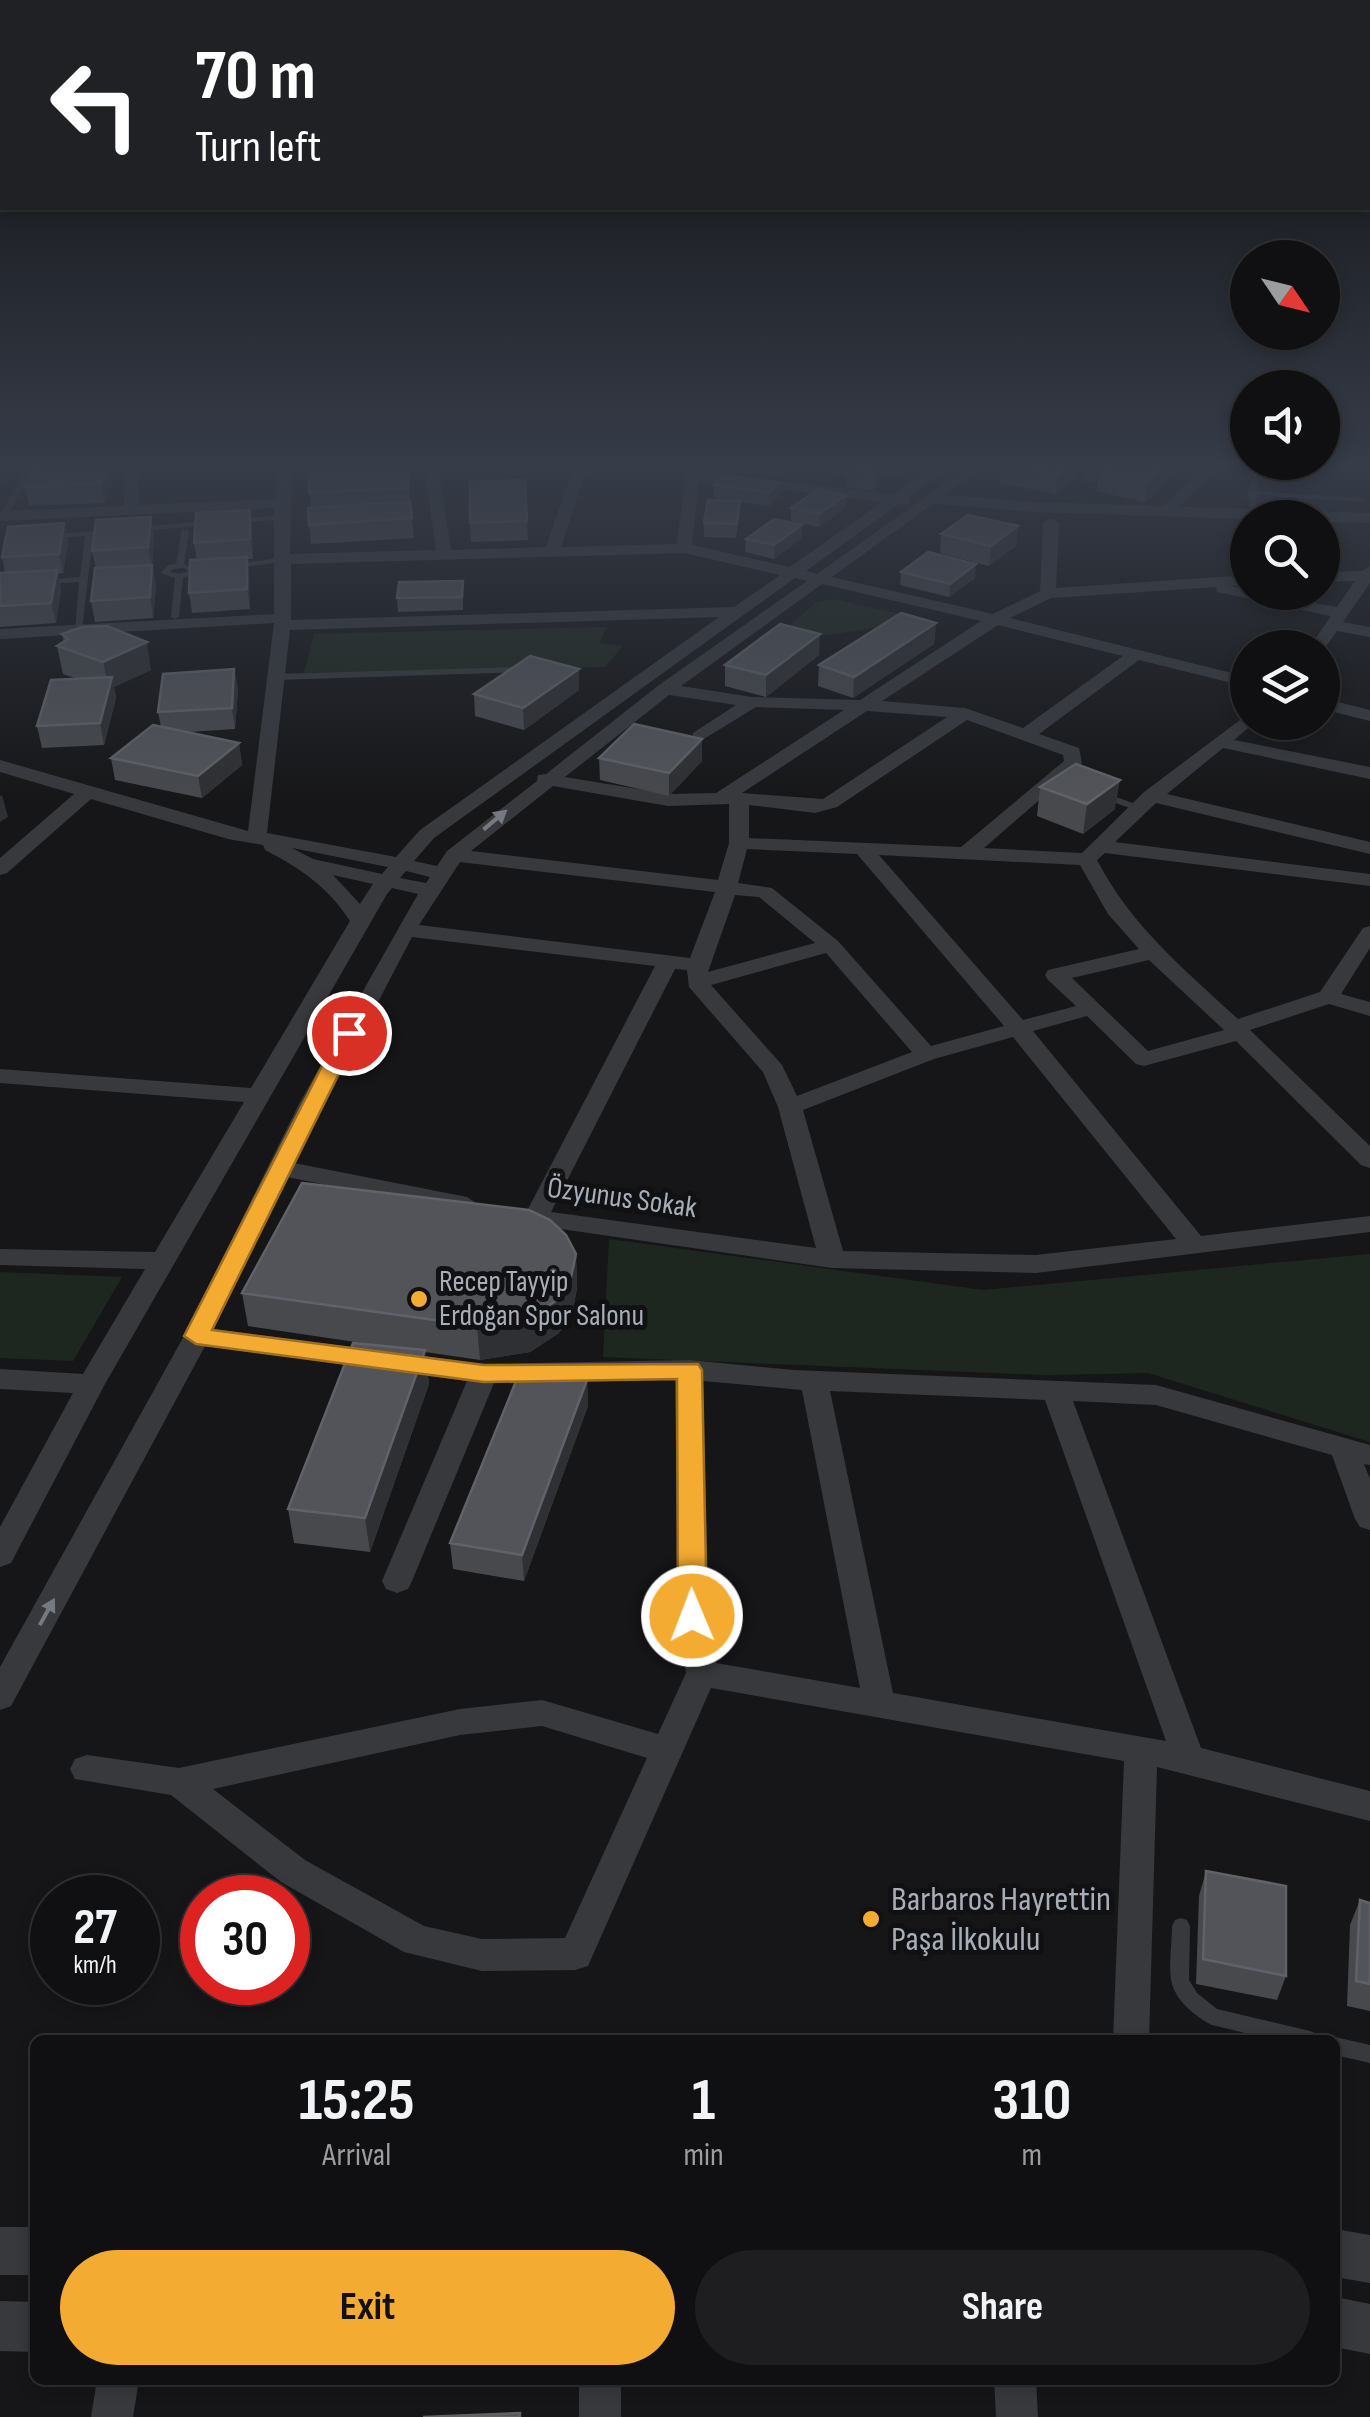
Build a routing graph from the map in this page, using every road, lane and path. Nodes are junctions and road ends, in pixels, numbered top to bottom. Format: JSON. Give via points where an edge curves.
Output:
{"nodes":[{"id":1,"x":179,"y":577,"type":"edge"},
{"id":2,"x":284,"y":577,"type":"edge"},
{"id":3,"x":785,"y":577,"type":"edge"},
{"id":4,"x":807,"y":577,"type":"edge"},
{"id":5,"x":826,"y":577,"type":"edge"},
{"id":6,"x":1049,"y":577,"type":"edge"},
{"id":7,"x":1365,"y":577,"type":"edge"},
{"id":8,"x":83,"y":579,"type":"joint"},
{"id":9,"x":822,"y":580,"type":"junction"},
{"id":10,"x":1230,"y":581,"type":"edge"},
{"id":11,"x":1188,"y":582,"type":"junction"},
{"id":12,"x":34,"y":583,"type":"edge"},
{"id":13,"x":1048,"y":593,"type":"junction"},
{"id":14,"x":736,"y":612,"type":"junction"},
{"id":15,"x":174,"y":617,"type":"dead end"},
{"id":16,"x":995,"y":619,"type":"junction"},
{"id":17,"x":1337,"y":619,"type":"junction"},
{"id":18,"x":283,"y":622,"type":"junction"},
{"id":19,"x":78,"y":630,"type":"junction"},
{"id":20,"x":1330,"y":630,"type":"edge"},
{"id":21,"x":1370,"y":632,"type":"edge"},
{"id":22,"x":0,"y":634,"type":"edge"},
{"id":23,"x":1139,"y":652,"type":"junction"},
{"id":24,"x":536,"y":670,"type":"edge"},
{"id":25,"x":276,"y":676,"type":"junction"},
{"id":26,"x":1230,"y":677,"type":"edge"},
{"id":27,"x":665,"y":688,"type":"junction"},
{"id":28,"x":1340,"y":692,"type":"edge"},
{"id":29,"x":1370,"y":698,"type":"edge"},
{"id":30,"x":752,"y":702,"type":"junction"},
{"id":31,"x":865,"y":705,"type":"junction"},
{"id":32,"x":1340,"y":708,"type":"edge"},
{"id":33,"x":965,"y":714,"type":"junction"},
{"id":34,"x":1370,"y":716,"type":"edge"},
{"id":35,"x":1230,"y":733,"type":"edge"},
{"id":36,"x":1026,"y":734,"type":"junction"},
{"id":37,"x":698,"y":736,"type":"edge"},
{"id":38,"x":1218,"y":742,"type":"junction"},
{"id":39,"x":0,"y":766,"type":"edge"},
{"id":40,"x":1370,"y":773,"type":"edge"},
{"id":41,"x":545,"y":780,"type":"junction"},
{"id":42,"x":1084,"y":789,"type":"edge"},
{"id":43,"x":86,"y":793,"type":"junction"},
{"id":44,"x":731,"y":798,"type":"junction"},
{"id":45,"x":1144,"y":802,"type":"junction"},
{"id":46,"x":426,"y":834,"type":"junction"},
{"id":47,"x":258,"y":839,"type":"junction"},
{"id":48,"x":739,"y":843,"type":"junction"},
{"id":49,"x":862,"y":848,"type":"junction"},
{"id":50,"x":1370,"y":848,"type":"edge"},
{"id":51,"x":338,"y":850,"type":"junction"},
{"id":52,"x":966,"y":852,"type":"junction"},
{"id":53,"x":1093,"y":853,"type":"junction"},
{"id":54,"x":454,"y":855,"type":"junction"},
{"id":55,"x":308,"y":864,"type":"junction"},
{"id":56,"x":0,"y":869,"type":"edge"},
{"id":57,"x":394,"y":873,"type":"junction"},
{"id":58,"x":1370,"y":880,"type":"edge"},
{"id":59,"x":436,"y":882,"type":"junction"},
{"id":60,"x":726,"y":889,"type":"junction"},
{"id":61,"x":361,"y":921,"type":"junction"},
{"id":62,"x":404,"y":930,"type":"junction"},
{"id":63,"x":1370,"y":932,"type":"edge"},
{"id":64,"x":830,"y":945,"type":"junction"},
{"id":65,"x":1150,"y":953,"type":"junction"},
{"id":66,"x":668,"y":962,"type":"junction"},
{"id":67,"x":697,"y":974,"type":"junction"},
{"id":68,"x":1328,"y":998,"type":"junction"},
{"id":69,"x":1090,"y":1009,"type":"junction"},
{"id":70,"x":1370,"y":1009,"type":"edge"},
{"id":71,"x":1018,"y":1028,"type":"junction"},
{"id":72,"x":1237,"y":1030,"type":"junction"},
{"id":73,"x":926,"y":1054,"type":"junction"},
{"id":74,"x":0,"y":1076,"type":"edge"},
{"id":75,"x":258,"y":1096,"type":"junction"},
{"id":76,"x":790,"y":1107,"type":"junction"},
{"id":77,"x":1370,"y":1160,"type":"edge"},
{"id":78,"x":280,"y":1168,"type":"junction"},
{"id":79,"x":535,"y":1219,"type":"junction"},
{"id":80,"x":1370,"y":1224,"type":"edge"},
{"id":81,"x":1194,"y":1244,"type":"junction"},
{"id":82,"x":0,"y":1257,"type":"edge"},
{"id":83,"x":832,"y":1259,"type":"junction"},
{"id":84,"x":162,"y":1261,"type":"junction"},
{"id":85,"x":196,"y":1336,"type":"junction"},
{"id":86,"x":689,"y":1370,"type":"junction"},
{"id":87,"x":484,"y":1374,"type":"junction"},
{"id":88,"x":0,"y":1379,"type":"edge"},
{"id":89,"x":814,"y":1380,"type":"junction"},
{"id":90,"x":91,"y":1384,"type":"junction"},
{"id":91,"x":1056,"y":1392,"type":"junction"},
{"id":92,"x":1358,"y":1452,"type":"edge"},
{"id":93,"x":1370,"y":1518,"type":"edge"},
{"id":94,"x":0,"y":1555,"type":"edge"},
{"id":95,"x":397,"y":1581,"type":"dead end"},
{"id":96,"x":702,"y":1674,"type":"junction"},
{"id":97,"x":0,"y":1697,"type":"edge"},
{"id":98,"x":879,"y":1704,"type":"junction"},
{"id":99,"x":669,"y":1751,"type":"junction"},
{"id":100,"x":1142,"y":1751,"type":"junction"},
{"id":101,"x":1189,"y":1759,"type":"junction"},
{"id":102,"x":87,"y":1769,"type":"dead end"},
{"id":103,"x":179,"y":1782,"type":"junction"},
{"id":104,"x":1370,"y":1806,"type":"edge"},
{"id":105,"x":1181,"y":1926,"type":"dead end"},
{"id":106,"x":1131,"y":2035,"type":"edge"},
{"id":107,"x":1290,"y":2035,"type":"edge"},
{"id":108,"x":1340,"y":2047,"type":"edge"},
{"id":109,"x":1370,"y":2054,"type":"edge"},
{"id":110,"x":0,"y":2251,"type":"edge"},
{"id":111,"x":30,"y":2251,"type":"edge"},
{"id":112,"x":1340,"y":2254,"type":"edge"},
{"id":113,"x":1370,"y":2259,"type":"edge"},
{"id":114,"x":1340,"y":2323,"type":"edge"},
{"id":115,"x":0,"y":2326,"type":"edge"},
{"id":116,"x":30,"y":2327,"type":"edge"},
{"id":117,"x":1370,"y":2329,"type":"edge"},
{"id":118,"x":117,"y":2385,"type":"edge"},
{"id":119,"x":600,"y":2385,"type":"edge"},
{"id":120,"x":1015,"y":2385,"type":"edge"},
{"id":121,"x":112,"y":2417,"type":"edge"},
{"id":122,"x":600,"y":2417,"type":"edge"},
{"id":123,"x":1017,"y":2417,"type":"edge"}],
"edges":[{"from":1,"to":15,"type":"lane"},
{"from":2,"to":18,"type":"street"},
{"from":3,"to":14,"type":"street"},
{"from":4,"to":9,"type":"street"},
{"from":5,"to":9,"type":"street"},
{"from":6,"to":13,"type":"street"},
{"from":7,"to":17,"type":"street"},
{"from":8,"to":12,"type":"lane"},
{"from":8,"to":19,"type":"lane"},
{"from":9,"to":16,"type":"street"},
{"from":9,"to":27,"type":"street"},
{"from":10,"to":11,"type":"street"},
{"from":11,"to":13,"type":"street"},
{"from":11,"to":17,"type":"street"},
{"from":13,"to":16,"type":"street"},
{"from":14,"to":18,"type":"street"},
{"from":14,"to":46,"type":"street"},
{"from":16,"to":23,"type":"street"},
{"from":16,"to":31,"type":"street"},
{"from":17,"to":20,"type":"street"},
{"from":17,"to":21,"type":"street"},
{"from":18,"to":19,"type":"street"},
{"from":18,"to":25,"type":"street"},
{"from":19,"to":22,"type":"street"},
{"from":23,"to":26,"type":"street"},
{"from":23,"to":36,"type":"street"},
{"from":24,"to":25,"type":"lane"},
{"from":25,"to":47,"type":"street"},
{"from":27,"to":30,"type":"street"},
{"from":27,"to":41,"type":"street"},
{"from":28,"to":29,"type":"street"},
{"from":30,"to":31,"type":"street"},
{"from":30,"to":37,"type":"street"},
{"from":31,"to":33,"type":"street"},
{"from":31,"to":44,"type":"street"},
{"from":32,"to":34,"type":"street"},
{"from":33,"to":36,"type":"street"},
{"from":33,"to":44,"type":"street","via":[[830,803]]},
{"from":35,"to":38,"type":"street"},
{"from":36,"to":52,"type":"street","via":[[1072,752],[1073,763]]},
{"from":38,"to":40,"type":"street"},
{"from":38,"to":45,"type":"street"},
{"from":39,"to":43,"type":"street"},
{"from":41,"to":44,"type":"street","via":[[668,800]]},
{"from":54,"to":41,"type":"street","one_way":true},
{"from":42,"to":45,"type":"lane"},
{"from":43,"to":47,"type":"street"},
{"from":43,"to":56,"type":"street"},
{"from":44,"to":48,"type":"street"},
{"from":45,"to":50,"type":"street"},
{"from":45,"to":53,"type":"street"},
{"from":46,"to":51,"type":"street"},
{"from":46,"to":57,"type":"street"},
{"from":47,"to":51,"type":"street"},
{"from":47,"to":55,"type":"street"},
{"from":48,"to":49,"type":"street"},
{"from":48,"to":60,"type":"street"},
{"from":49,"to":52,"type":"street"},
{"from":49,"to":71,"type":"street"},
{"from":51,"to":57,"type":"street"},
{"from":52,"to":53,"type":"street"},
{"from":53,"to":58,"type":"street"},
{"from":53,"to":65,"type":"street","via":[[1098,886]]},
{"from":54,"to":59,"type":"street"},
{"from":54,"to":60,"type":"street"},
{"from":55,"to":57,"type":"street"},
{"from":55,"to":61,"type":"street"},
{"from":57,"to":59,"type":"street"},
{"from":57,"to":61,"type":"street"},
{"from":59,"to":62,"type":"street"},
{"from":60,"to":64,"type":"street","via":[[764,892]]},
{"from":60,"to":67,"type":"street"},
{"from":61,"to":75,"type":"street"},
{"from":62,"to":66,"type":"street"},
{"from":62,"to":78,"type":"street"},
{"from":63,"to":68,"type":"street"},
{"from":64,"to":67,"type":"street"},
{"from":64,"to":73,"type":"street"},
{"from":65,"to":69,"type":"street","via":[[1056,975]]},
{"from":65,"to":72,"type":"street"},
{"from":66,"to":67,"type":"street"},
{"from":66,"to":79,"type":"street"},
{"from":67,"to":76,"type":"street","via":[[774,1070]]},
{"from":68,"to":70,"type":"street"},
{"from":68,"to":72,"type":"street"},
{"from":69,"to":71,"type":"street"},
{"from":69,"to":72,"type":"street","via":[[1144,1058]]},
{"from":71,"to":73,"type":"street"},
{"from":71,"to":81,"type":"street"},
{"from":72,"to":77,"type":"street"},
{"from":73,"to":76,"type":"street"},
{"from":74,"to":75,"type":"street"},
{"from":75,"to":84,"type":"street"},
{"from":76,"to":83,"type":"street"},
{"from":78,"to":79,"type":"street","name":"Özyunus Sokak"},
{"from":78,"to":85,"type":"street"},
{"from":79,"to":83,"type":"street","name":"Özyunus Sokak"},
{"from":80,"to":81,"type":"street","name":"Özyunus Sokak"},
{"from":81,"to":83,"type":"street","name":"Özyunus Sokak","via":[[1036,1264]]},
{"from":82,"to":84,"type":"street"},
{"from":84,"to":90,"type":"street"},
{"from":85,"to":87,"type":"street"},
{"from":97,"to":85,"type":"street","one_way":true},
{"from":86,"to":87,"type":"street"},
{"from":86,"to":89,"type":"street"},
{"from":86,"to":96,"type":"street","via":[[692,1616]]},
{"from":87,"to":95,"type":"street"},
{"from":88,"to":90,"type":"street"},
{"from":89,"to":91,"type":"street"},
{"from":89,"to":98,"type":"street"},
{"from":90,"to":94,"type":"street"},
{"from":91,"to":92,"type":"street","via":[[1156,1395]]},
{"from":91,"to":101,"type":"street"},
{"from":92,"to":93,"type":"street"},
{"from":96,"to":98,"type":"street"},
{"from":96,"to":99,"type":"street"},
{"from":98,"to":100,"type":"street"},
{"from":99,"to":103,"type":"street","via":[[542,1713],[460,1722]]},
{"from":99,"to":103,"type":"street","via":[[575,1954],[482,1955],[417,1941],[293,1870]]},
{"from":100,"to":101,"type":"street"},
{"from":100,"to":106,"type":"street"},
{"from":101,"to":104,"type":"street"},
{"from":102,"to":103,"type":"street"},
{"from":105,"to":107,"type":"lane","via":[[1180,1982],[1201,2009]]},
{"from":108,"to":109,"type":"lane"},
{"from":110,"to":111,"type":"street"},
{"from":112,"to":113,"type":"street"},
{"from":114,"to":117,"type":"street"},
{"from":115,"to":116,"type":"street"},
{"from":118,"to":121,"type":"street"},
{"from":119,"to":122,"type":"street"},
{"from":120,"to":123,"type":"street"}]}
